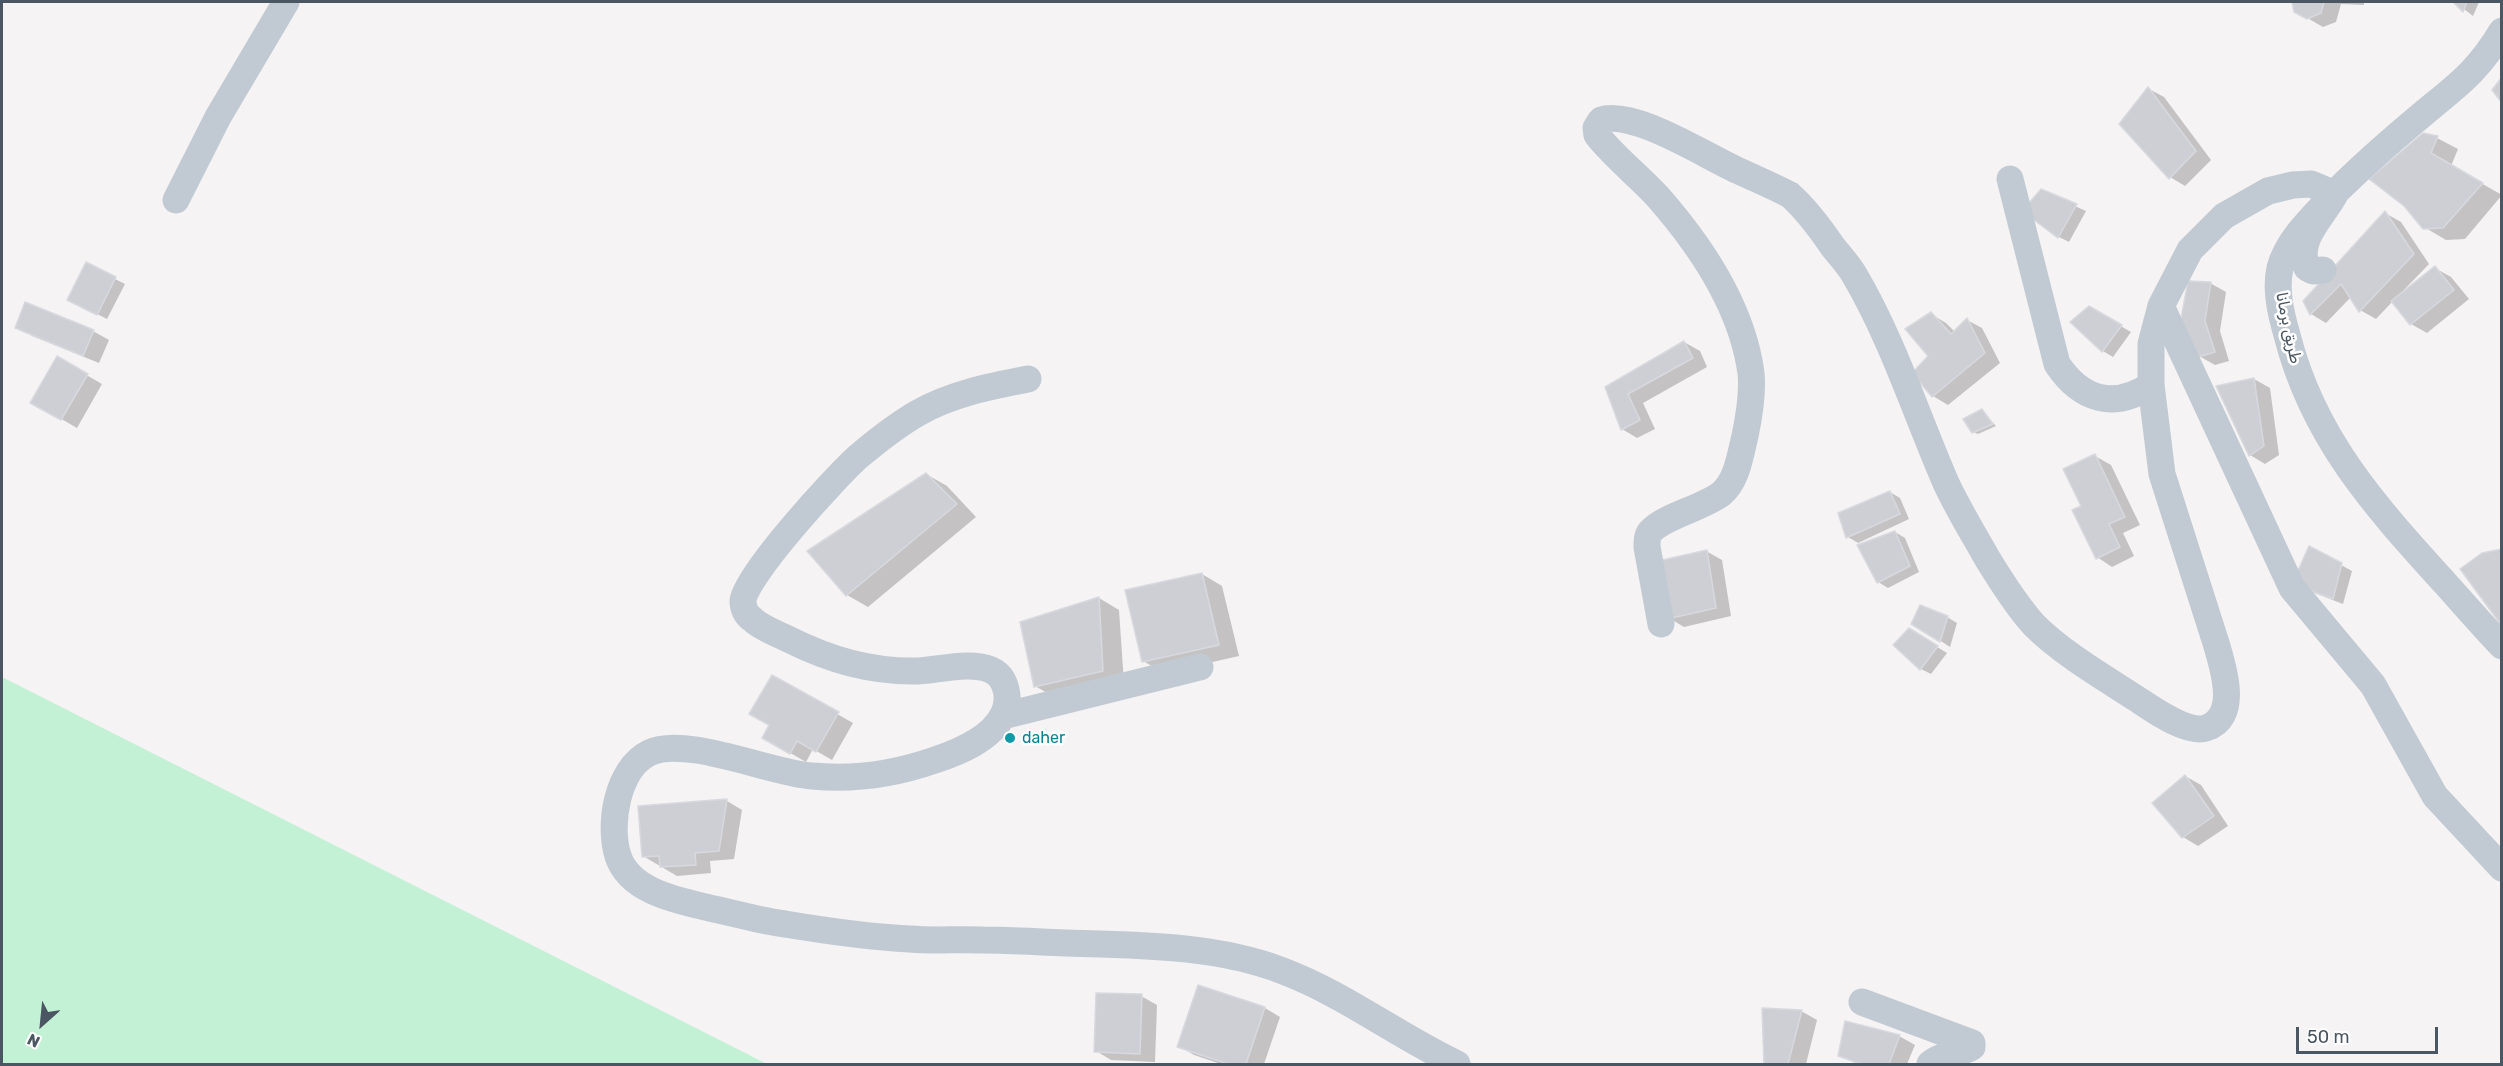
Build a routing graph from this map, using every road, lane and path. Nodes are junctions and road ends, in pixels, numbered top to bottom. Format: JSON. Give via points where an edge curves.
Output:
{"nodes":[{"id":1,"x":286,"y":2,"type":"edge"},
{"id":2,"x":2502,"y":31,"type":"edge"},
{"id":3,"x":2010,"y":179,"type":"dead end"},
{"id":4,"x":2335,"y":194,"type":"junction"},
{"id":5,"x":176,"y":200,"type":"dead end"},
{"id":6,"x":2323,"y":270,"type":"dead end"},
{"id":7,"x":2161,"y":306,"type":"junction"},
{"id":8,"x":1028,"y":379,"type":"dead end"},
{"id":9,"x":2151,"y":385,"type":"junction"},
{"id":10,"x":1661,"y":624,"type":"dead end"},
{"id":11,"x":2502,"y":646,"type":"edge"},
{"id":12,"x":1200,"y":667,"type":"dead end"},
{"id":13,"x":1003,"y":716,"type":"junction"},
{"id":14,"x":2502,"y":868,"type":"edge"},
{"id":15,"x":1862,"y":1002,"type":"dead end"},
{"id":16,"x":1457,"y":1065,"type":"edge"},
{"id":17,"x":1930,"y":1065,"type":"edge"}],
"edges":[{"from":1,"to":5,"type":"street","via":[[218,117]]},
{"from":2,"to":4,"type":"street","name":"طريق برمانا","via":[[2471,75]]},
{"from":3,"to":9,"type":"street","via":[[2057,364],[2065,376],[2094,397],[2109,400],[2124,399]]},
{"from":4,"to":6,"type":"street","via":[[2314,224],[2304,248],[2307,268]]},
{"from":4,"to":7,"type":"street","via":[[2311,184],[2293,185],[2268,191],[2224,216],[2190,250]]},
{"from":4,"to":11,"type":"street","name":"طريق برمانا","via":[[2284,255],[2280,271],[2278,293],[2295,364],[2319,421],[2343,461],[2401,537]]},
{"from":7,"to":9,"type":"street","via":[[2151,344]]},
{"from":7,"to":14,"type":"street","via":[[2292,588],[2373,685],[2434,796]]},
{"from":8,"to":13,"type":"street","via":[[925,409],[894,428],[856,458],[822,494],[752,580],[743,600],[747,614],[763,627],[855,666],[898,671],[964,667],[991,670],[1005,686]]},
{"from":9,"to":10,"type":"street","via":[[2162,474],[2224,670],[2223,712],[2213,725],[2197,730],[2146,705],[2057,645],[2034,624],[2004,586],[1946,482],[1859,283],[1803,206],[1790,195],[1662,132],[1626,120],[1600,120],[1597,135],[1657,196],[1700,250],[1719,282],[1744,340],[1751,374],[1746,428],[1729,486],[1720,495],[1653,529],[1648,536]]},
{"from":12,"to":13,"type":"street"},
{"from":13,"to":16,"type":"street","via":[[983,738],[967,747],[896,773],[809,776],[700,751],[667,747],[646,754],[621,788],[614,835],[621,865],[633,879],[680,901],[757,920],[843,934],[914,940],[1147,945],[1236,957],[1282,970],[1309,983]]},
{"from":15,"to":17,"type":"street","via":[[1972,1043],[1965,1051]]}]}
